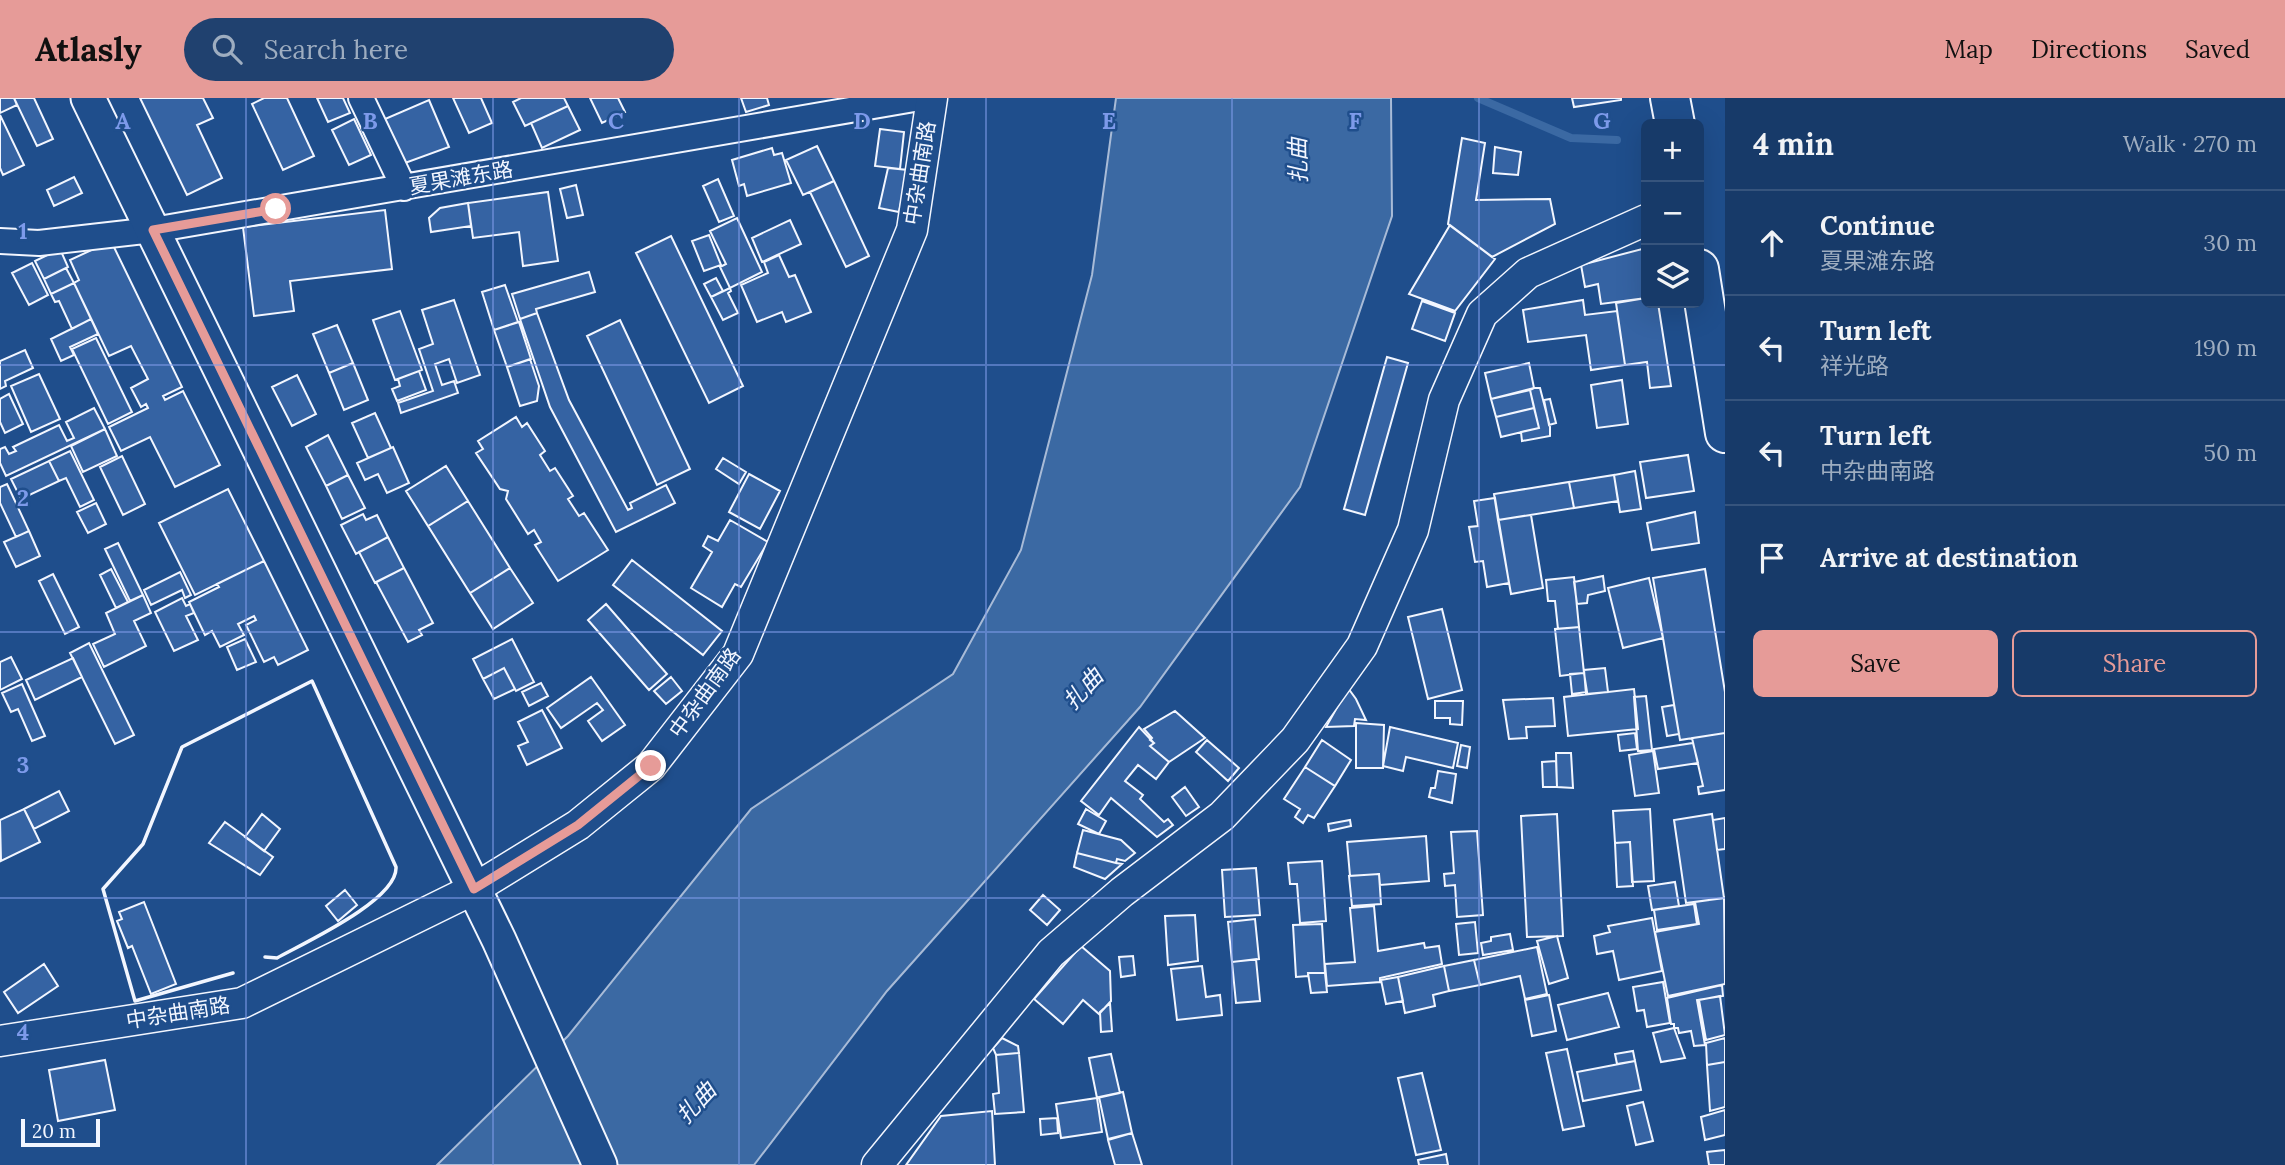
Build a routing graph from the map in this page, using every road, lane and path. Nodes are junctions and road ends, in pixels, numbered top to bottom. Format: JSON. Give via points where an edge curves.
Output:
{"nodes":[{"id":1,"x":88,"y":98,"type":"edge"},
{"id":2,"x":361,"y":98,"type":"edge"},
{"id":3,"x":920,"y":98,"type":"edge"},
{"id":4,"x":932,"y":98,"type":"edge"},
{"id":5,"x":1671,"y":98,"type":"edge"},
{"id":6,"x":1674,"y":119,"type":"edge"},
{"id":7,"x":404,"y":188,"type":"junction"},
{"id":8,"x":1641,"y":222,"type":"edge"},
{"id":9,"x":153,"y":230,"type":"junction"},
{"id":10,"x":0,"y":241,"type":"edge"},
{"id":11,"x":1704,"y":301,"type":"edge"},
{"id":12,"x":1725,"y":433,"type":"edge"},
{"id":13,"x":474,"y":889,"type":"junction"},
{"id":14,"x":0,"y":1041,"type":"edge"},
{"id":15,"x":600,"y":1165,"type":"edge"},
{"id":16,"x":877,"y":1165,"type":"edge"}],
"edges":[{"from":1,"to":9,"type":"main road"},
{"from":2,"to":7,"type":"street"},
{"from":3,"to":7,"type":"street","name":"夏果滩东路"},
{"from":4,"to":13,"type":"street","name":"中杂曲南路","via":[[912,230],[738,654],[651,766],[578,825]]},
{"from":5,"to":6,"type":"highway"},
{"from":7,"to":9,"type":"street","name":"夏果滩东路"},
{"from":8,"to":16,"type":"street","via":[[1528,273],[1482,314],[1444,400],[1413,530],[1362,646],[1295,740],[1222,816],[1051,953]]},
{"from":9,"to":10,"type":"street","name":"夏果滩东路","via":[[39,243]]},
{"from":9,"to":13,"type":"main road"},
{"from":11,"to":12,"type":"highway"},
{"from":13,"to":14,"type":"street","name":"中杂曲南路","via":[[242,1003]]},
{"from":13,"to":15,"type":"main road"}]}
